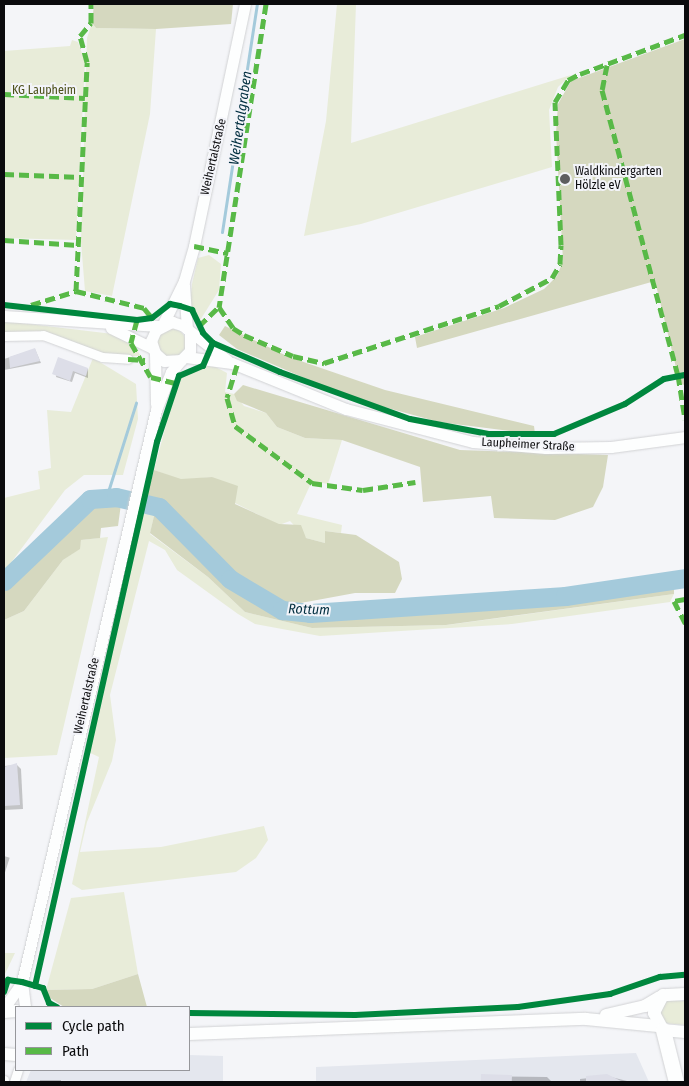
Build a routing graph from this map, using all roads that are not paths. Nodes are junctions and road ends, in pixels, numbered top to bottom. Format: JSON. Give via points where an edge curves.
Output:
{"nodes":[{"id":1,"x":245,"y":4,"type":"edge"},
{"id":2,"x":184,"y":281,"type":"junction"},
{"id":3,"x":4,"y":316,"type":"edge"},
{"id":4,"x":90,"y":322,"type":"junction"},
{"id":5,"x":161,"y":325,"type":"junction"},
{"id":6,"x":188,"y":331,"type":"junction"},
{"id":7,"x":4,"y":336,"type":"edge"},
{"id":8,"x":153,"y":350,"type":"junction"},
{"id":9,"x":184,"y":358,"type":"junction"},
{"id":10,"x":128,"y":359,"type":"dead end"},
{"id":11,"x":232,"y":364,"type":"junction"},
{"id":12,"x":156,"y":410,"type":"junction"},
{"id":13,"x":685,"y":437,"type":"edge"},
{"id":14,"x":22,"y":982,"type":"junction"},
{"id":15,"x":685,"y":994,"type":"edge"},
{"id":16,"x":663,"y":995,"type":"junction"},
{"id":17,"x":26,"y":1006,"type":"edge"},
{"id":18,"x":4,"y":1008,"type":"edge"},
{"id":19,"x":586,"y":1019,"type":"junction"},
{"id":20,"x":661,"y":1028,"type":"junction"},
{"id":21,"x":685,"y":1032,"type":"edge"},
{"id":22,"x":190,"y":1034,"type":"edge"},
{"id":23,"x":676,"y":1082,"type":"edge"}],
"edges":[{"from":1,"to":2,"type":"street","name":"Weihertalstraße","via":[[228,97]]},
{"from":2,"to":5,"type":"street","name":"Weihertalstraße"},
{"from":2,"to":6,"type":"street","name":"Weihertalstraße"},
{"from":3,"to":4,"type":"street"},
{"from":4,"to":5,"type":"street"},
{"from":4,"to":8,"type":"street"},
{"from":5,"to":6,"type":"street","via":[[178,323]]},
{"from":5,"to":8,"type":"street"},
{"from":6,"to":9,"type":"street","via":[[192,345]]},
{"from":6,"to":11,"type":"street","name":"Laupheimer Straße"},
{"from":7,"to":10,"type":"street","via":[[43,334],[102,357]]},
{"from":8,"to":9,"type":"street","via":[[170,362]]},
{"from":8,"to":12,"type":"street","name":"Weihertalstraße"},
{"from":9,"to":11,"type":"street","name":"Laupheimer Straße"},
{"from":9,"to":12,"type":"street","name":"Weihertalstraße","via":[[171,372]]},
{"from":11,"to":13,"type":"street","name":"Laupheimer Straße","via":[[346,409],[473,442],[602,447]]},
{"from":12,"to":14,"type":"street","name":"Weihertalstraße"},
{"from":14,"to":17,"type":"street","name":"Weihertalstraße"},
{"from":14,"to":18,"type":"street","name":"Weihertalstraße"},
{"from":15,"to":16,"type":"main road"},
{"from":16,"to":19,"type":"main road","via":[[645,1006]]},
{"from":16,"to":20,"type":"main road","via":[[654,1013]]},
{"from":19,"to":20,"type":"main road"},
{"from":19,"to":22,"type":"main road"},
{"from":20,"to":21,"type":"main road"},
{"from":20,"to":23,"type":"highway"}]}
